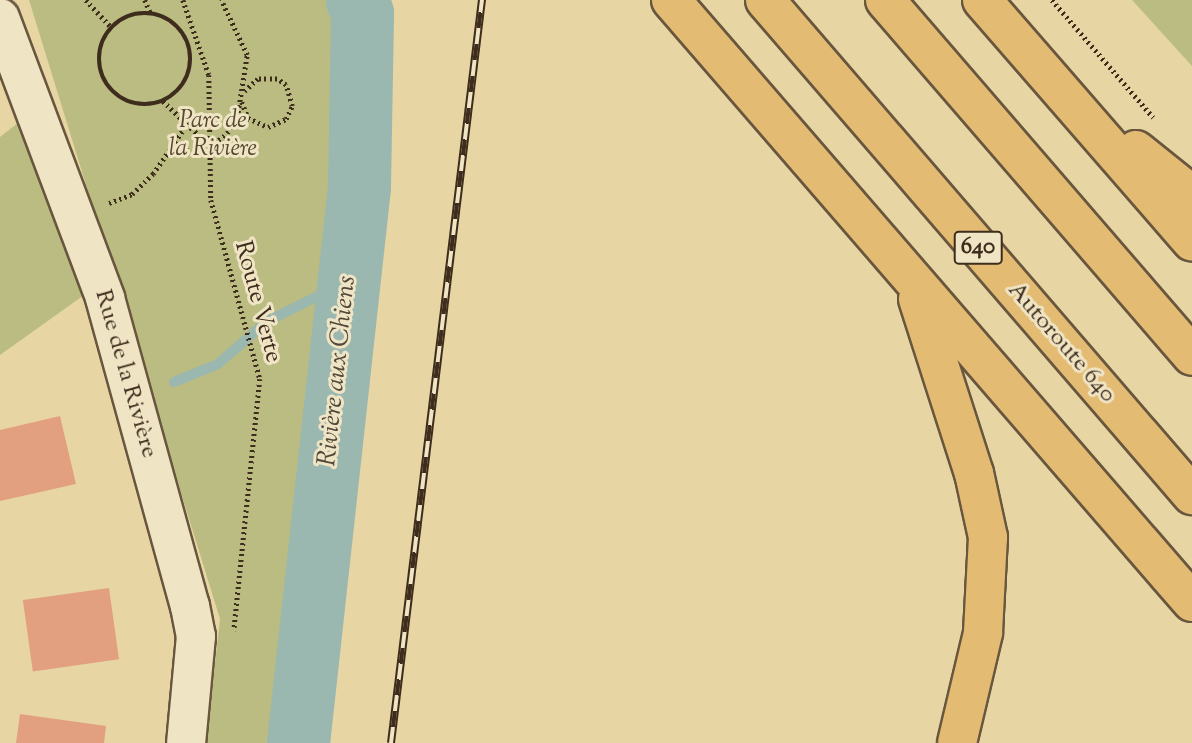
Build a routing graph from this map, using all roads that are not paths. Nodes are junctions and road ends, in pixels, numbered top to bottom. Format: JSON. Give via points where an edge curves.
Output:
{"nodes":[{"id":1,"x":671,"y":0,"type":"edge"},
{"id":2,"x":765,"y":0,"type":"edge"},
{"id":3,"x":885,"y":0,"type":"edge"},
{"id":4,"x":982,"y":0,"type":"edge"},
{"id":5,"x":0,"y":18,"type":"edge"},
{"id":6,"x":1058,"y":88,"type":"junction"},
{"id":7,"x":1192,"y":195,"type":"edge"},
{"id":8,"x":1192,"y":242,"type":"edge"},
{"id":9,"x":913,"y":283,"type":"junction"},
{"id":10,"x":1192,"y":356,"type":"edge"},
{"id":11,"x":1192,"y":495,"type":"edge"},
{"id":12,"x":1192,"y":602,"type":"edge"},
{"id":13,"x":186,"y":743,"type":"edge"},
{"id":14,"x":957,"y":743,"type":"edge"}],
"edges":[{"from":1,"to":9,"type":"highway"},
{"from":2,"to":11,"type":"highway","name":"Autoroute 640","number":"640"},
{"from":3,"to":10,"type":"highway"},
{"from":4,"to":6,"type":"highway"},
{"from":5,"to":13,"type":"street","name":"Rue de la Rivière","via":[[105,298],[190,606],[196,636]]},
{"from":6,"to":7,"type":"highway"},
{"from":6,"to":8,"type":"highway"},
{"from":9,"to":12,"type":"highway"},
{"from":9,"to":14,"type":"highway","via":[[974,472],[988,537],[983,633]]}]}
